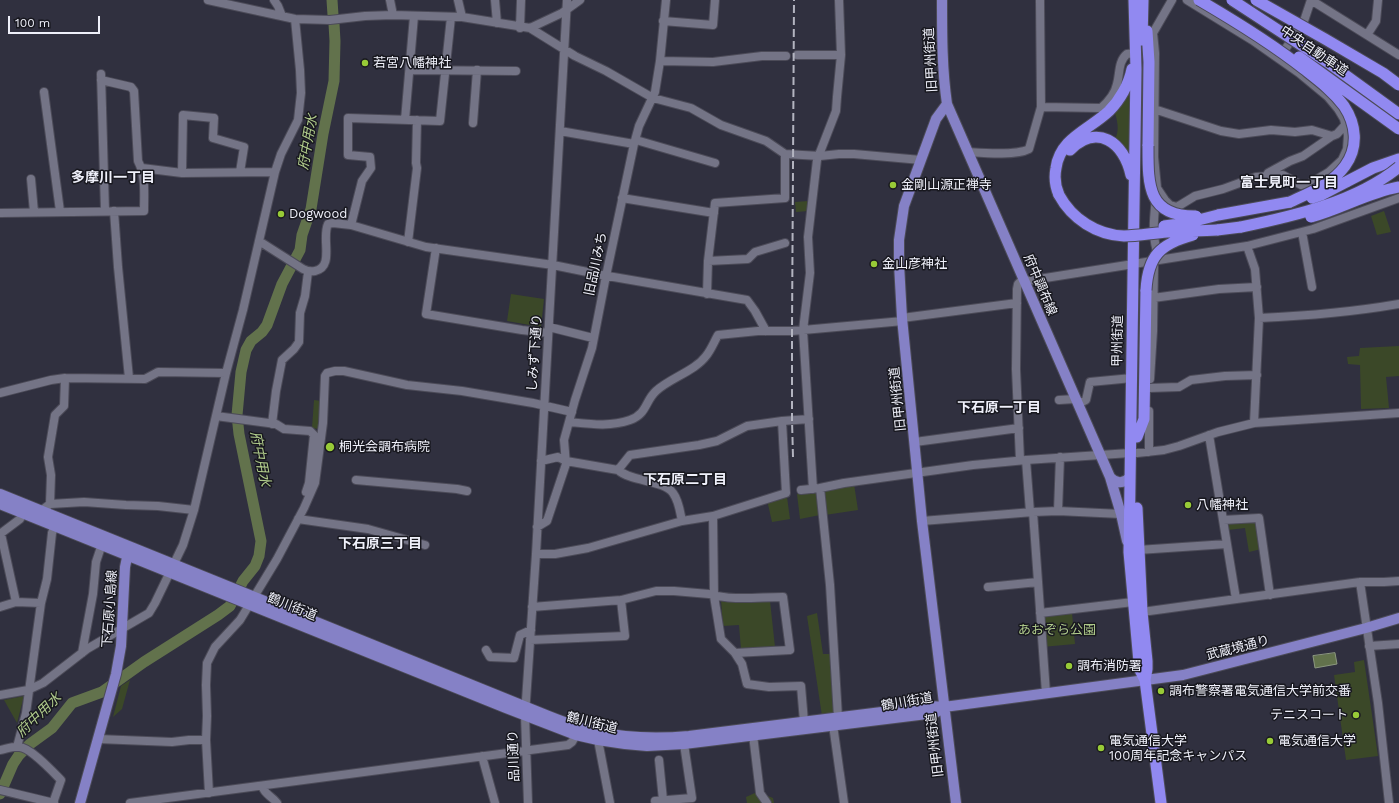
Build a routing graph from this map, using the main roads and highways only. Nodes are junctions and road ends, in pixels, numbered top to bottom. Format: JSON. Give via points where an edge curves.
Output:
{"nodes":[{"id":1,"x":942,"y":0,"type":"edge"},
{"id":2,"x":1199,"y":0,"type":"edge"},
{"id":3,"x":1210,"y":0,"type":"edge"},
{"id":4,"x":1232,"y":0,"type":"edge"},
{"id":5,"x":1256,"y":0,"type":"edge"},
{"id":6,"x":1140,"y":1,"type":"edge"},
{"id":7,"x":1135,"y":53,"type":"junction"},
{"id":8,"x":1399,"y":84,"type":"edge"},
{"id":9,"x":947,"y":104,"type":"junction"},
{"id":10,"x":1399,"y":114,"type":"edge"},
{"id":11,"x":1399,"y":129,"type":"edge"},
{"id":12,"x":1399,"y":159,"type":"edge"},
{"id":13,"x":1399,"y":167,"type":"edge"},
{"id":14,"x":1399,"y":187,"type":"edge"},
{"id":15,"x":1062,"y":194,"type":"junction"},
{"id":16,"x":1290,"y":202,"type":"junction"},
{"id":17,"x":1218,"y":215,"type":"junction"},
{"id":18,"x":1134,"y":218,"type":"junction"},
{"id":19,"x":1241,"y":227,"type":"junction"},
{"id":20,"x":1217,"y":230,"type":"junction"},
{"id":21,"x":1136,"y":264,"type":"junction"},
{"id":22,"x":1137,"y":437,"type":"junction"},
{"id":23,"x":1134,"y":453,"type":"junction"},
{"id":24,"x":1110,"y":477,"type":"junction"},
{"id":25,"x":1130,"y":477,"type":"junction"},
{"id":26,"x":0,"y":494,"type":"edge"},
{"id":27,"x":0,"y":504,"type":"edge"},
{"id":28,"x":128,"y":550,"type":"junction"},
{"id":29,"x":1134,"y":551,"type":"junction"},
{"id":30,"x":1399,"y":618,"type":"edge"},
{"id":31,"x":1145,"y":680,"type":"junction"},
{"id":32,"x":944,"y":707,"type":"junction"},
{"id":33,"x":525,"y":711,"type":"junction"},
{"id":34,"x":836,"y":721,"type":"junction"},
{"id":35,"x":80,"y":803,"type":"edge"},
{"id":36,"x":956,"y":803,"type":"edge"},
{"id":37,"x":1161,"y":803,"type":"edge"}],
"edges":[{"from":1,"to":9,"type":"main road","name":"旧甲州街道","via":[[942,49]]},
{"from":2,"to":16,"type":"highway","bridge":true,"via":[[1284,54],[1317,80],[1341,103],[1352,122],[1354,146],[1346,165],[1329,181]]},
{"from":3,"to":11,"type":"highway","name":"中央自動車道","bridge":true,"via":[[1305,61]]},
{"from":4,"to":10,"type":"highway","name":"中央自動車道","bridge":true,"via":[[1330,64]]},
{"from":5,"to":8,"type":"highway","bridge":true,"via":[[1325,38]]},
{"from":6,"to":7,"type":"highway","name":"甲州街道"},
{"from":6,"to":17,"type":"highway","bridge":true,"via":[[1148,34],[1149,183],[1159,204],[1170,212],[1183,216]]},
{"from":6,"to":21,"type":"highway","name":"甲州街道"},
{"from":7,"to":15,"type":"highway","via":[[1128,82],[1116,103],[1062,149],[1056,163],[1055,186]]},
{"from":7,"to":18,"type":"highway","name":"甲州街道"},
{"from":9,"to":24,"type":"main road","name":"府中調布線"},
{"from":9,"to":32,"type":"main road","name":"旧甲州街道","via":[[936,120],[904,206],[899,264],[922,521]]},
{"from":12,"to":16,"type":"highway","bridge":true,"via":[[1373,168],[1321,195]]},
{"from":13,"to":19,"type":"highway","bridge":true,"via":[[1371,185],[1336,201],[1289,216]]},
{"from":14,"to":19,"type":"highway","bridge":true,"via":[[1305,219]]},
{"from":15,"to":17,"type":"highway","bridge":true,"via":[[1083,215],[1103,226],[1117,229],[1147,229]]},
{"from":15,"to":18,"type":"highway","via":[[1061,170],[1070,150],[1085,139],[1093,137],[1109,140],[1122,151],[1130,168]]},
{"from":15,"to":20,"type":"highway","bridge":true,"via":[[1068,209],[1079,220],[1109,234],[1124,236]]},
{"from":16,"to":17,"type":"highway"},
{"from":18,"to":21,"type":"highway","name":"甲州街道"},
{"from":19,"to":20,"type":"highway"},
{"from":20,"to":22,"type":"highway","bridge":true,"via":[[1169,243],[1158,251],[1151,262],[1146,290],[1144,419]]},
{"from":21,"to":22,"type":"highway","name":"甲州街道"},
{"from":21,"to":23,"type":"highway","name":"甲州街道","via":[[1132,378]]},
{"from":22,"to":23,"type":"highway","name":"甲州街道"},
{"from":23,"to":25,"type":"highway","name":"甲州街道"},
{"from":23,"to":29,"type":"highway","name":"甲州街道"},
{"from":24,"to":25,"type":"main road","via":[[1114,482],[1126,481]]},
{"from":24,"to":29,"type":"main road","name":"府中調布線"},
{"from":25,"to":29,"type":"highway","name":"甲州街道"},
{"from":26,"to":28,"type":"main road","name":"鶴川街道"},
{"from":27,"to":28,"type":"main road","name":"鶴川街道","via":[[102,544]]},
{"from":28,"to":33,"type":"main road","name":"鶴川街道"},
{"from":28,"to":35,"type":"main road","name":"下石原小島線","via":[[121,646],[116,674]]},
{"from":29,"to":31,"type":"highway","name":"甲州街道","via":[[1147,669]]},
{"from":29,"to":31,"type":"highway","name":"甲州街道","via":[[1133,602],[1140,670]]},
{"from":30,"to":31,"type":"main road","name":"武蔵境通り","via":[[1183,675]]},
{"from":31,"to":32,"type":"main road","name":"武蔵境通り"},
{"from":31,"to":37,"type":"highway","name":"甲州街道"},
{"from":32,"to":34,"type":"main road","name":"鶴川街道","via":[[930,706]]},
{"from":32,"to":36,"type":"main road","name":"旧甲州街道"},
{"from":33,"to":34,"type":"main road","name":"鶴川街道","via":[[592,731],[648,738]]},
{"from":33,"to":34,"type":"main road","name":"鶴川街道","via":[[576,735],[639,745],[684,744]]}]}
